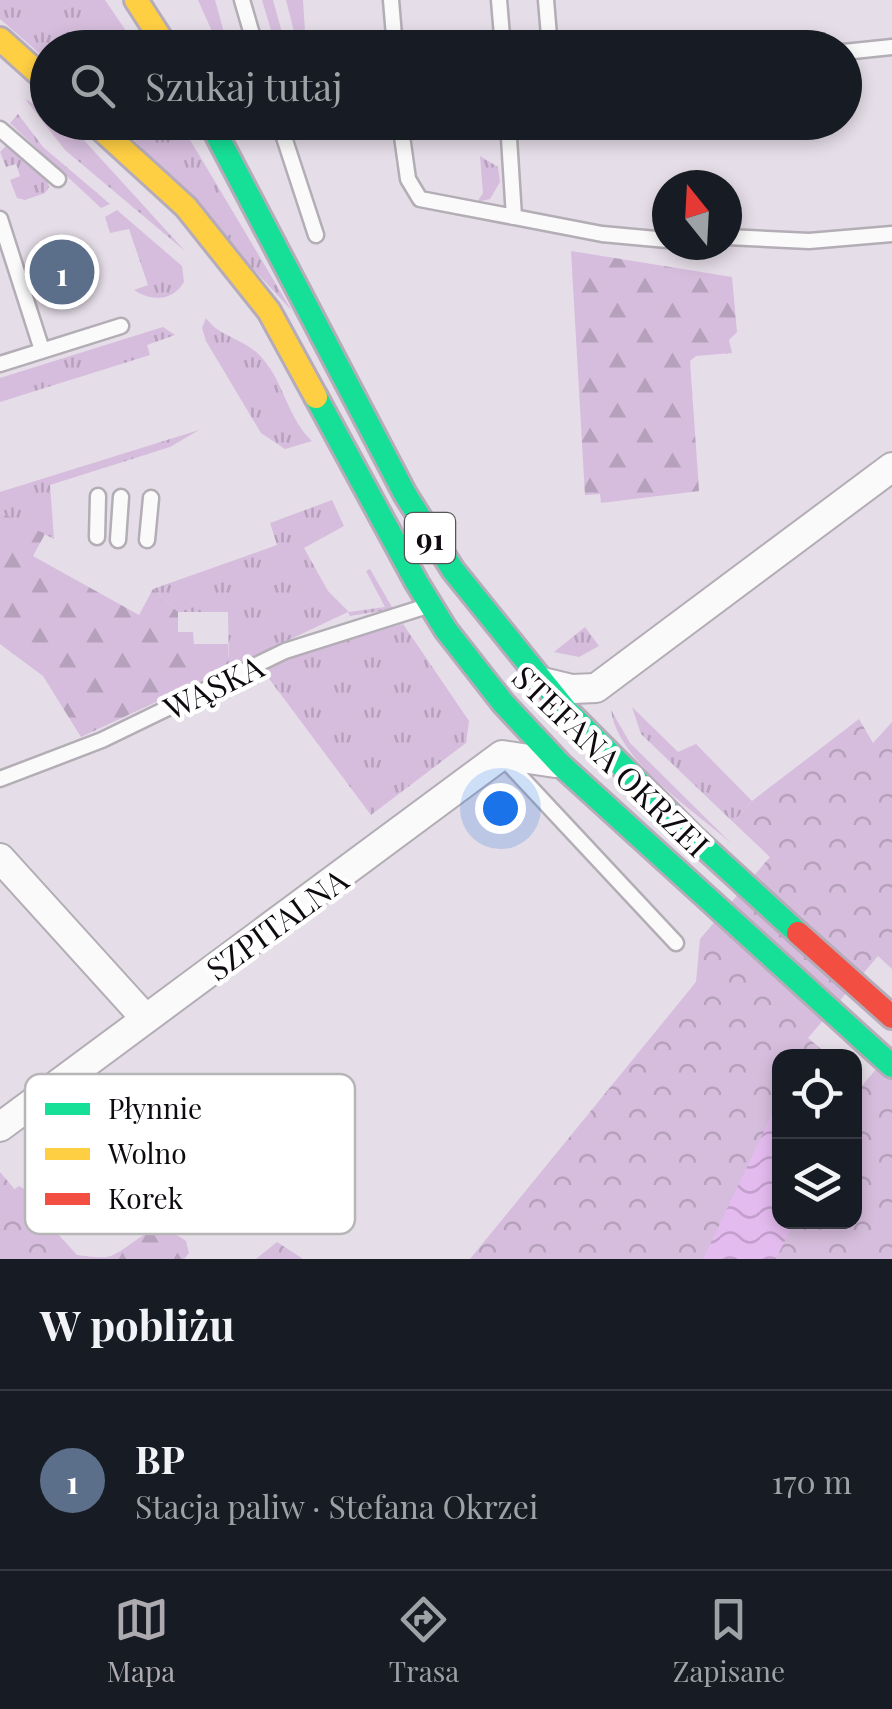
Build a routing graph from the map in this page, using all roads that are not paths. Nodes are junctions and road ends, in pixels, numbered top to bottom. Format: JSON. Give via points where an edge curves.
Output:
{"nodes":[{"id":1,"x":136,"y":0,"type":"edge"},
{"id":2,"x":242,"y":0,"type":"edge"},
{"id":3,"x":391,"y":0,"type":"edge"},
{"id":4,"x":499,"y":0,"type":"edge"},
{"id":5,"x":546,"y":0,"type":"edge"},
{"id":6,"x":155,"y":30,"type":"edge"},
{"id":7,"x":251,"y":30,"type":"edge"},
{"id":8,"x":394,"y":30,"type":"edge"},
{"id":9,"x":501,"y":30,"type":"edge"},
{"id":10,"x":548,"y":30,"type":"edge"},
{"id":11,"x":0,"y":40,"type":"edge"},
{"id":12,"x":892,"y":47,"type":"edge"},
{"id":13,"x":862,"y":50,"type":"edge"},
{"id":14,"x":30,"y":66,"type":"edge"},
{"id":15,"x":0,"y":129,"type":"edge"},
{"id":16,"x":113,"y":140,"type":"edge"},
{"id":17,"x":220,"y":140,"type":"edge"},
{"id":18,"x":286,"y":140,"type":"edge"},
{"id":19,"x":403,"y":140,"type":"edge"},
{"id":20,"x":509,"y":140,"type":"edge"},
{"id":21,"x":58,"y":179,"type":"dead end"},
{"id":22,"x":514,"y":216,"type":"junction"},
{"id":23,"x":0,"y":219,"type":"edge"},
{"id":24,"x":892,"y":234,"type":"edge"},
{"id":25,"x":316,"y":235,"type":"dead end"},
{"id":26,"x":742,"y":238,"type":"edge"},
{"id":27,"x":652,"y":239,"type":"edge"},
{"id":28,"x":121,"y":326,"type":"dead end"},
{"id":29,"x":42,"y":350,"type":"junction"},
{"id":30,"x":0,"y":364,"type":"edge"},
{"id":31,"x":892,"y":467,"type":"edge"},
{"id":32,"x":98,"y":496,"type":"dead end"},
{"id":33,"x":121,"y":498,"type":"dead end"},
{"id":34,"x":150,"y":498,"type":"dead end"},
{"id":35,"x":97,"y":538,"type":"dead end"},
{"id":36,"x":118,"y":540,"type":"dead end"},
{"id":37,"x":148,"y":540,"type":"dead end"},
{"id":38,"x":430,"y":604,"type":"junction"},
{"id":39,"x":533,"y":678,"type":"junction"},
{"id":40,"x":596,"y":688,"type":"junction"},
{"id":41,"x":492,"y":690,"type":"junction"},
{"id":42,"x":502,"y":755,"type":"junction"},
{"id":43,"x":613,"y":763,"type":"junction"},
{"id":44,"x":561,"y":765,"type":"junction"},
{"id":45,"x":0,"y":779,"type":"edge"},
{"id":46,"x":0,"y":858,"type":"edge"},
{"id":47,"x":676,"y":943,"type":"dead end"},
{"id":48,"x":892,"y":1017,"type":"edge"},
{"id":49,"x":146,"y":1019,"type":"junction"},
{"id":50,"x":892,"y":1066,"type":"edge"},
{"id":51,"x":72,"y":1074,"type":"edge"},
{"id":52,"x":25,"y":1109,"type":"edge"},
{"id":53,"x":0,"y":1127,"type":"edge"}],
"edges":[{"from":1,"to":6,"type":"main road"},
{"from":2,"to":7,"type":"lane"},
{"from":3,"to":8,"type":"lane"},
{"from":4,"to":9,"type":"lane"},
{"from":5,"to":10,"type":"lane"},
{"from":11,"to":14,"type":"main road"},
{"from":12,"to":13,"type":"lane"},
{"from":15,"to":21,"type":"lane"},
{"from":16,"to":38,"type":"main road","name":"STEFANA OKRZEI","number":"91","via":[[186,206],[268,311]]},
{"from":17,"to":39,"type":"main road","name":"STEFANA OKRZEI","number":"91","via":[[438,552]]},
{"from":18,"to":25,"type":"lane"},
{"from":19,"to":22,"type":"lane","via":[[408,179],[426,204]]},
{"from":20,"to":22,"type":"lane"},
{"from":22,"to":27,"type":"lane"},
{"from":23,"to":29,"type":"lane"},
{"from":24,"to":26,"type":"lane","via":[[809,242]]},
{"from":28,"to":29,"type":"lane"},
{"from":29,"to":30,"type":"lane"},
{"from":31,"to":40,"type":"street"},
{"from":32,"to":35,"type":"lane"},
{"from":33,"to":36,"type":"lane"},
{"from":34,"to":37,"type":"lane"},
{"from":38,"to":41,"type":"main road","name":"STEFANA OKRZEI","number":"91"},
{"from":38,"to":45,"type":"lane","name":"WĄSKA","via":[[285,651],[87,747]]},
{"from":39,"to":40,"type":"street"},
{"from":39,"to":43,"type":"main road","name":"STEFANA OKRZEI","number":"91"},
{"from":40,"to":43,"type":"street","via":[[596,716]]},
{"from":41,"to":42,"type":"street"},
{"from":41,"to":44,"type":"main road","name":"STEFANA OKRZEI","number":"91"},
{"from":42,"to":44,"type":"street"},
{"from":42,"to":47,"type":"lane"},
{"from":42,"to":49,"type":"street","name":"SZPITALNA"},
{"from":43,"to":48,"type":"main road","name":"STEFANA OKRZEI","number":"91"},
{"from":44,"to":50,"type":"main road","name":"STEFANA OKRZEI","number":"91"},
{"from":46,"to":49,"type":"street"},
{"from":49,"to":51,"type":"street","name":"SZPITALNA"},
{"from":52,"to":53,"type":"street","name":"SZPITALNA"}]}
